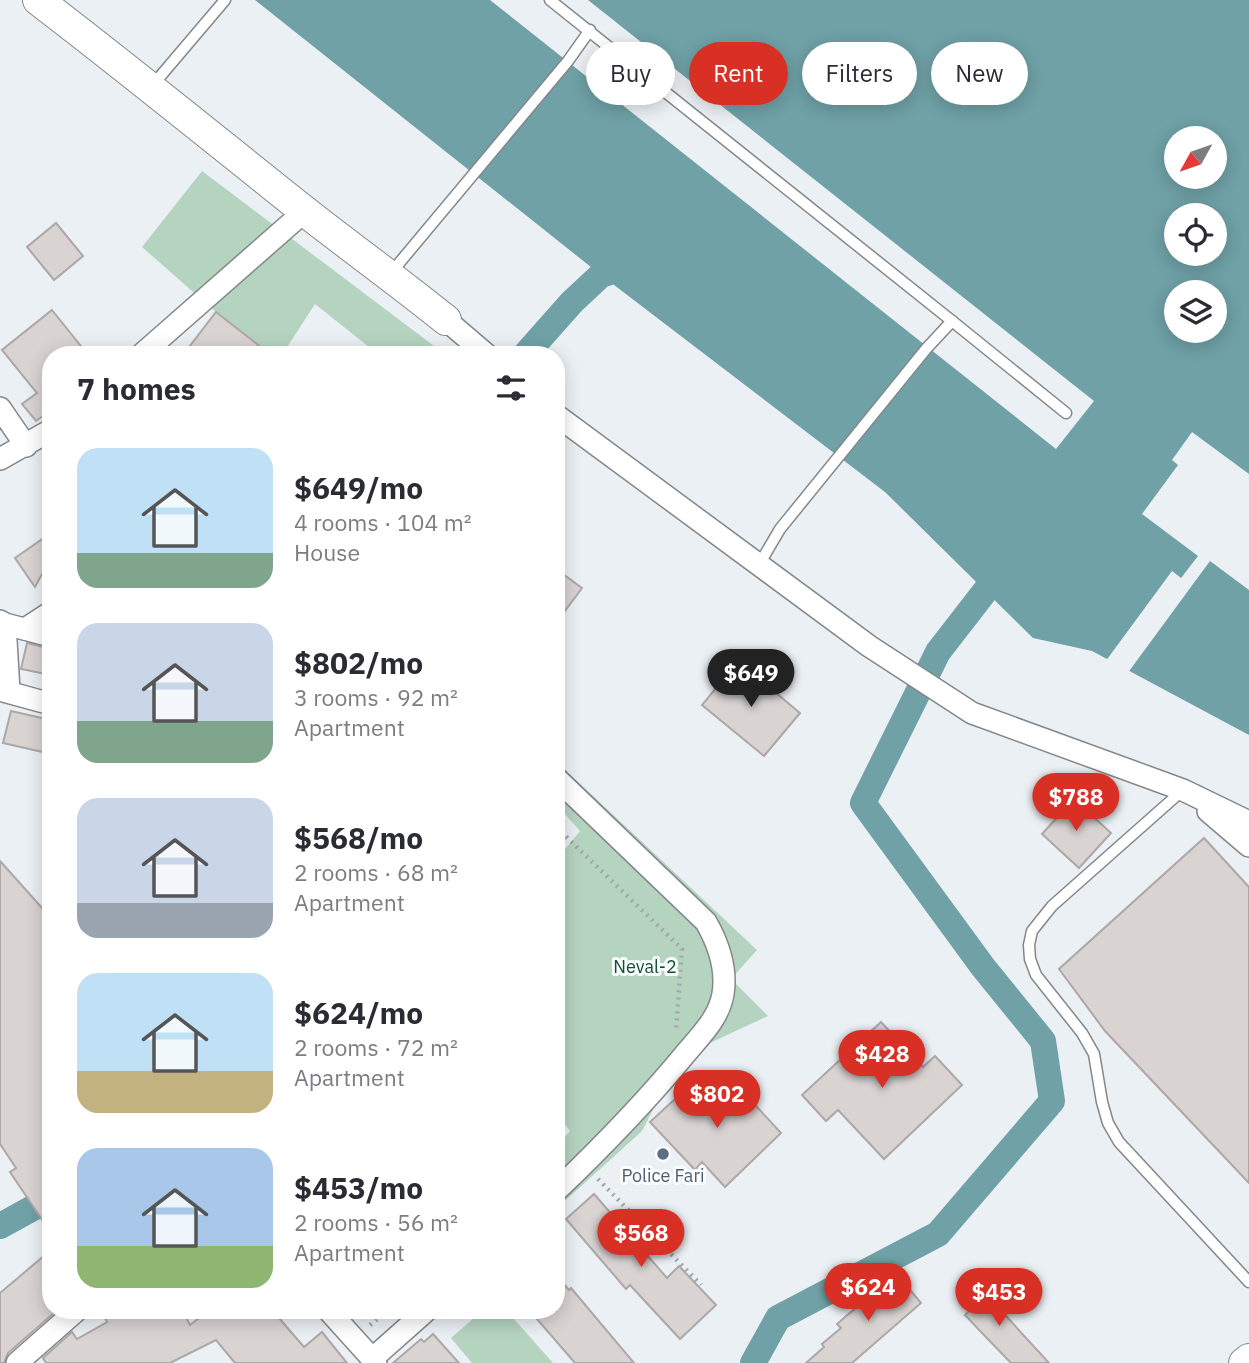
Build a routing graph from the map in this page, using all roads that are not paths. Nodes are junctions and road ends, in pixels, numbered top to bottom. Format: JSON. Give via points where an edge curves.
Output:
{"nodes":[{"id":1,"x":38,"y":0,"type":"edge"},
{"id":2,"x":550,"y":0,"type":"edge"},
{"id":3,"x":224,"y":1,"type":"edge"},
{"id":4,"x":590,"y":30,"type":"junction"},
{"id":5,"x":152,"y":87,"type":"junction"},
{"id":6,"x":305,"y":211,"type":"junction"},
{"id":7,"x":390,"y":274,"type":"junction"},
{"id":8,"x":446,"y":320,"type":"joint"},
{"id":9,"x":953,"y":321,"type":"junction"},
{"id":10,"x":151,"y":346,"type":"edge"},
{"id":11,"x":476,"y":346,"type":"edge"},
{"id":12,"x":0,"y":408,"type":"edge"},
{"id":13,"x":1066,"y":413,"type":"dead end"},
{"id":14,"x":565,"y":423,"type":"edge"},
{"id":15,"x":42,"y":436,"type":"edge"},
{"id":16,"x":26,"y":446,"type":"junction"},
{"id":17,"x":0,"y":459,"type":"edge"},
{"id":18,"x":760,"y":563,"type":"junction"},
{"id":19,"x":42,"y":615,"type":"edge"},
{"id":20,"x":10,"y":624,"type":"edge"},
{"id":21,"x":42,"y":633,"type":"edge"},
{"id":22,"x":5,"y":690,"type":"edge"},
{"id":23,"x":42,"y":701,"type":"edge"},
{"id":24,"x":565,"y":787,"type":"edge"},
{"id":25,"x":1183,"y":790,"type":"junction"},
{"id":26,"x":1249,"y":822,"type":"edge"},
{"id":27,"x":1249,"y":846,"type":"edge"},
{"id":28,"x":565,"y":1182,"type":"edge"},
{"id":29,"x":1249,"y":1282,"type":"edge"},
{"id":30,"x":67,"y":1319,"type":"edge"},
{"id":31,"x":336,"y":1319,"type":"edge"},
{"id":32,"x":418,"y":1319,"type":"edge"},
{"id":33,"x":1249,"y":1359,"type":"edge"},
{"id":34,"x":374,"y":1361,"type":"edge"},
{"id":35,"x":17,"y":1363,"type":"edge"},
{"id":36,"x":1244,"y":1363,"type":"edge"}],
"edges":[{"from":1,"to":5,"type":"main road"},
{"from":2,"to":4,"type":"lane"},
{"from":3,"to":5,"type":"lane"},
{"from":4,"to":7,"type":"lane"},
{"from":4,"to":9,"type":"lane"},
{"from":5,"to":6,"type":"main road"},
{"from":6,"to":7,"type":"main road"},
{"from":6,"to":10,"type":"street"},
{"from":7,"to":8,"type":"main road"},
{"from":8,"to":11,"type":"street"},
{"from":9,"to":13,"type":"lane"},
{"from":9,"to":18,"type":"lane","via":[[822,476]]},
{"from":12,"to":16,"type":"street"},
{"from":14,"to":18,"type":"street"},
{"from":15,"to":16,"type":"street"},
{"from":16,"to":17,"type":"street"},
{"from":18,"to":25,"type":"street","via":[[869,646],[972,713]]},
{"from":19,"to":20,"type":"street"},
{"from":20,"to":21,"type":"street"},
{"from":20,"to":22,"type":"street"},
{"from":22,"to":23,"type":"street"},
{"from":24,"to":28,"type":"street","via":[[706,922],[717,941],[723,996],[713,1020],[646,1102]]},
{"from":25,"to":26,"type":"street"},
{"from":25,"to":27,"type":"street"},
{"from":25,"to":29,"type":"lane","via":[[1052,906],[1032,931],[1030,959],[1036,975],[1094,1054],[1102,1102],[1119,1142]]},
{"from":30,"to":35,"type":"street"},
{"from":31,"to":34,"type":"street"},
{"from":32,"to":34,"type":"street"},
{"from":33,"to":36,"type":"main road"}]}
